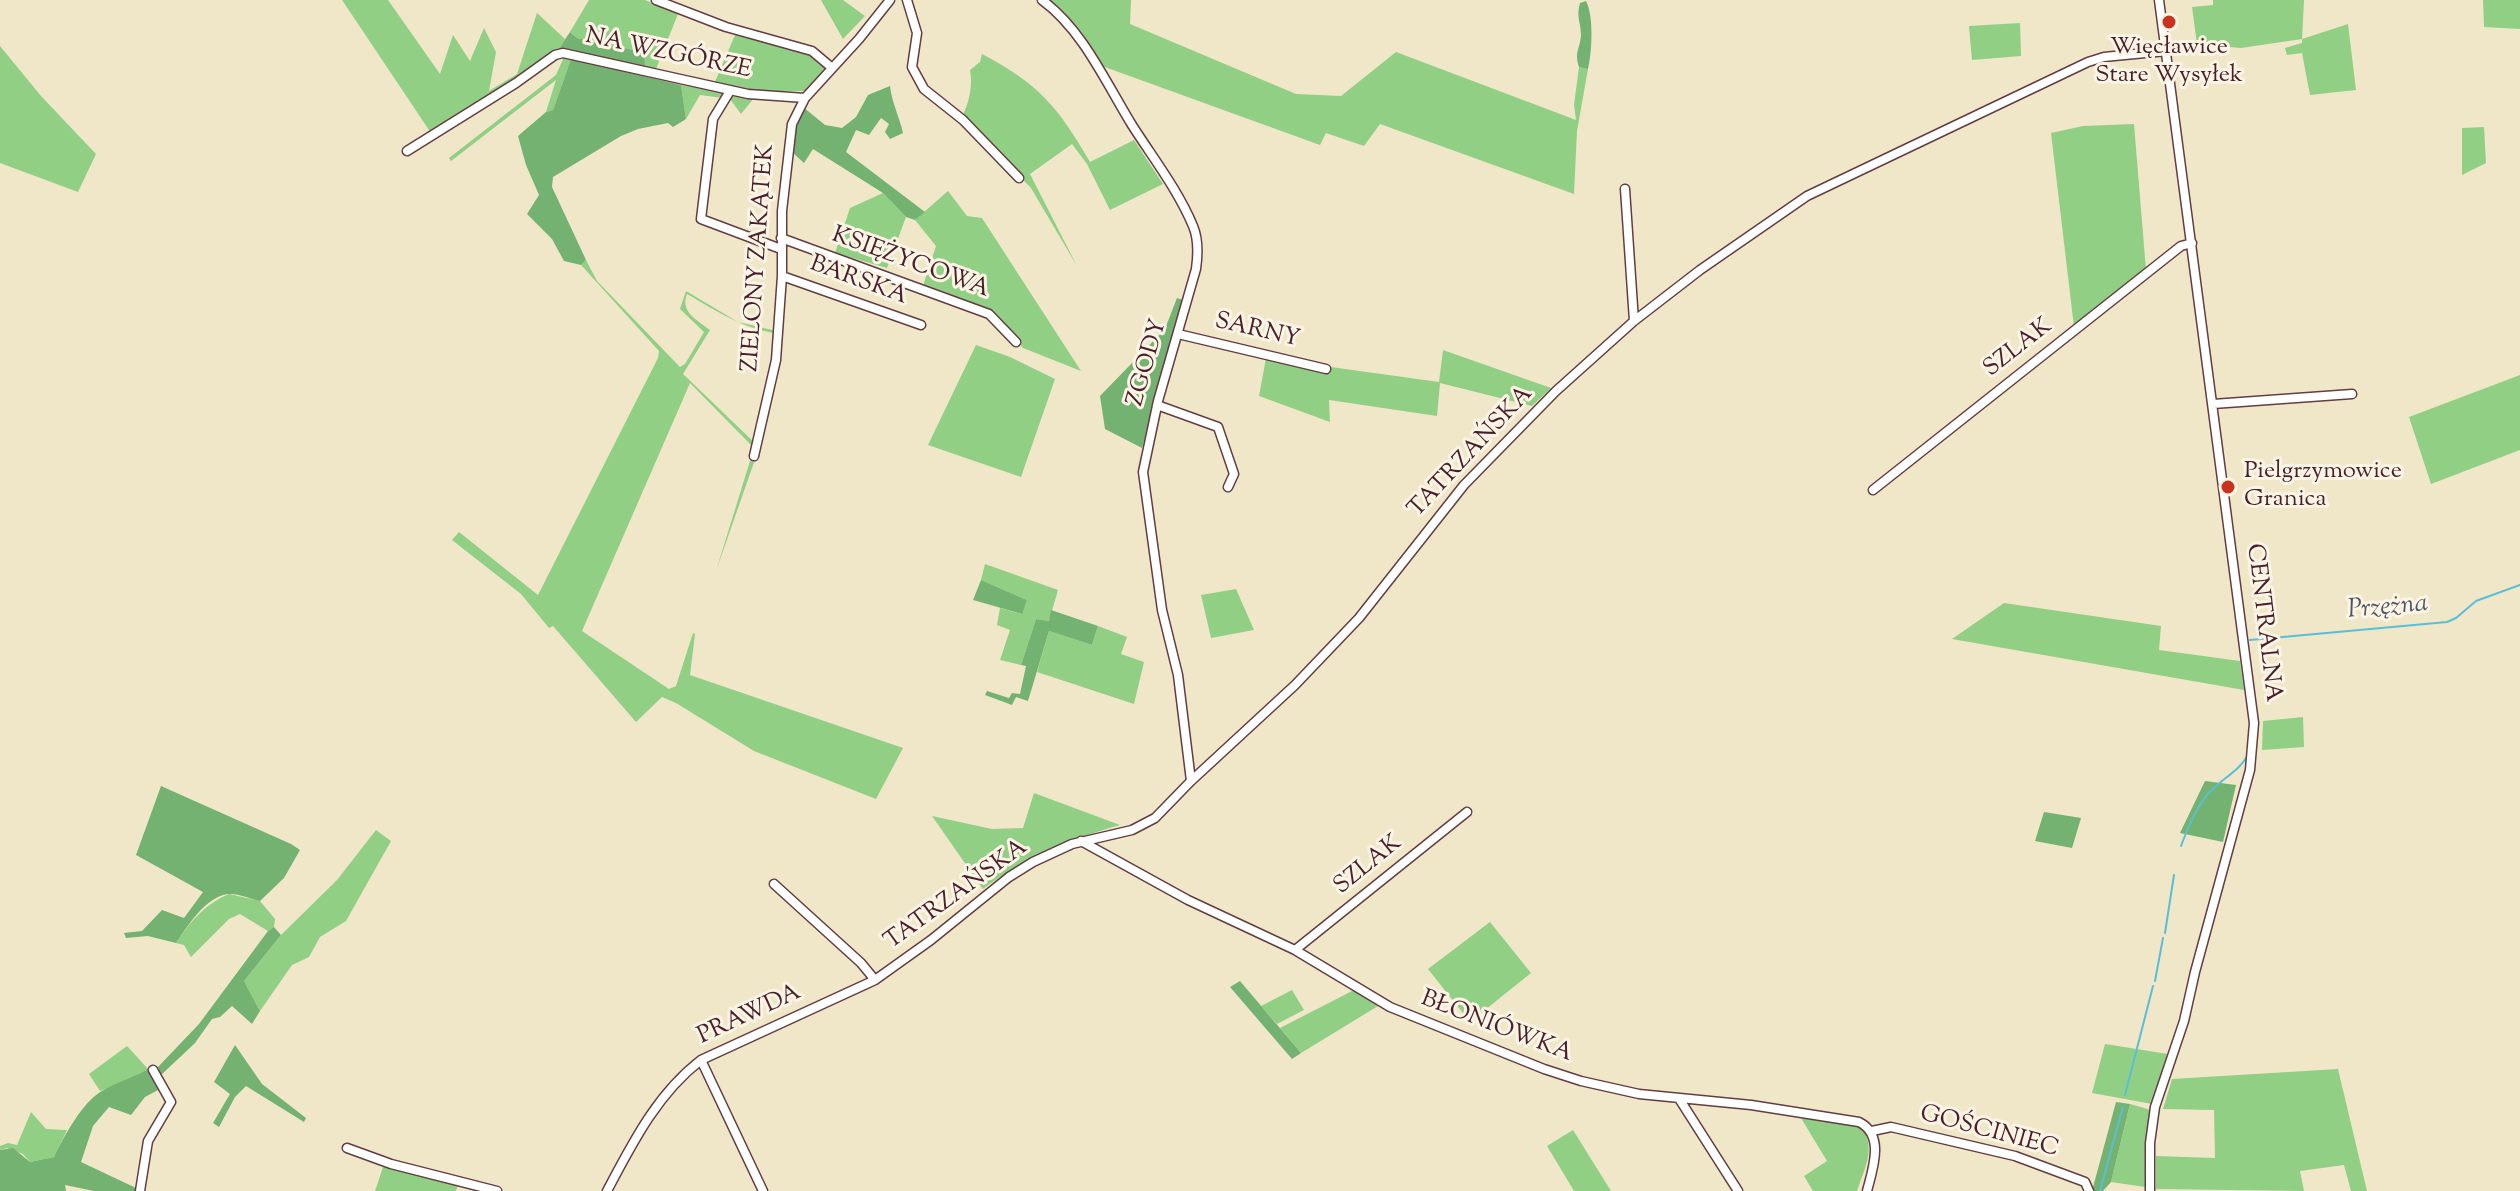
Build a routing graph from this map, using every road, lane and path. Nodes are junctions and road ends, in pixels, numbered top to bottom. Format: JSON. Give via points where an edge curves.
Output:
{"nodes":[{"id":1,"x":656,"y":0,"type":"edge"},
{"id":2,"x":890,"y":0,"type":"edge"},
{"id":3,"x":907,"y":0,"type":"edge"},
{"id":4,"x":1042,"y":0,"type":"edge"},
{"id":5,"x":2159,"y":0,"type":"edge"},
{"id":6,"x":2166,"y":51,"type":"junction"},
{"id":7,"x":831,"y":67,"type":"junction"},
{"id":8,"x":730,"y":91,"type":"junction"},
{"id":9,"x":805,"y":98,"type":"junction"},
{"id":10,"x":407,"y":151,"type":"dead end"},
{"id":11,"x":1019,"y":178,"type":"dead end"},
{"id":12,"x":1625,"y":189,"type":"dead end"},
{"id":13,"x":781,"y":238,"type":"junction"},
{"id":14,"x":2192,"y":243,"type":"junction"},
{"id":15,"x":781,"y":249,"type":"junction"},
{"id":16,"x":782,"y":276,"type":"junction"},
{"id":17,"x":1634,"y":321,"type":"junction"},
{"id":18,"x":921,"y":325,"type":"dead end"},
{"id":19,"x":1178,"y":334,"type":"junction"},
{"id":20,"x":1016,"y":342,"type":"dead end"},
{"id":21,"x":1326,"y":369,"type":"dead end"},
{"id":22,"x":2352,"y":394,"type":"dead end"},
{"id":23,"x":2213,"y":404,"type":"junction"},
{"id":24,"x":1157,"y":405,"type":"junction"},
{"id":25,"x":754,"y":456,"type":"dead end"},
{"id":26,"x":1228,"y":487,"type":"dead end"},
{"id":27,"x":1873,"y":490,"type":"dead end"},
{"id":28,"x":1191,"y":781,"type":"junction"},
{"id":29,"x":1467,"y":812,"type":"dead end"},
{"id":30,"x":1081,"y":841,"type":"junction"},
{"id":31,"x":774,"y":884,"type":"dead end"},
{"id":32,"x":1295,"y":950,"type":"junction"},
{"id":33,"x":875,"y":980,"type":"junction"},
{"id":34,"x":701,"y":1060,"type":"junction"},
{"id":35,"x":153,"y":1070,"type":"dead end"},
{"id":36,"x":1680,"y":1100,"type":"junction"},
{"id":37,"x":1872,"y":1131,"type":"junction"},
{"id":38,"x":347,"y":1148,"type":"dead end"},
{"id":39,"x":140,"y":1191,"type":"edge"},
{"id":40,"x":497,"y":1191,"type":"edge"},
{"id":41,"x":607,"y":1191,"type":"edge"},
{"id":42,"x":763,"y":1191,"type":"edge"},
{"id":43,"x":1738,"y":1191,"type":"edge"},
{"id":44,"x":1867,"y":1191,"type":"edge"},
{"id":45,"x":2089,"y":1191,"type":"edge"},
{"id":46,"x":2150,"y":1191,"type":"edge"}],
"edges":[{"from":1,"to":7,"type":"street","via":[[812,51]]},
{"from":2,"to":7,"type":"street","name":"ZIELONY ZAKĄTEK"},
{"from":3,"to":11,"type":"street","via":[[917,33],[912,67],[924,89],[963,120]]},
{"from":4,"to":19,"type":"street","name":"ZGODY","via":[[1075,34],[1195,230],[1196,269]]},
{"from":5,"to":6,"type":"street","name":"CENTRALNA"},
{"from":6,"to":14,"type":"street","name":"CENTRALNA"},
{"from":6,"to":17,"type":"street","name":"TATRZAŃSKA","via":[[2088,62],[1807,196]]},
{"from":7,"to":9,"type":"street","name":"ZIELONY ZAKĄTEK"},
{"from":8,"to":9,"type":"street","name":"NA WZGÓRZE"},
{"from":8,"to":10,"type":"street","name":"NA WZGÓRZE","via":[[563,53]]},
{"from":8,"to":15,"type":"street","via":[[713,119],[701,219]]},
{"from":9,"to":13,"type":"street","name":"ZIELONY ZAKĄTEK","via":[[788,139]]},
{"from":12,"to":17,"type":"street"},
{"from":13,"to":15,"type":"street","name":"ZIELONY ZAKĄTEK"},
{"from":13,"to":20,"type":"street","name":"KSIĘŻYCOWA","via":[[989,314]]},
{"from":14,"to":23,"type":"street","name":"CENTRALNA"},
{"from":14,"to":27,"type":"street","name":"SZLAK","via":[[2181,246]]},
{"from":15,"to":16,"type":"street","name":"ZIELONY ZAKĄTEK"},
{"from":16,"to":18,"type":"street","name":"BARSKA"},
{"from":16,"to":25,"type":"street","name":"ZIELONY ZAKĄTEK","via":[[776,360]]},
{"from":17,"to":28,"type":"street","name":"TATRZAŃSKA","via":[[1464,485],[1359,618]]},
{"from":19,"to":21,"type":"street","name":"SARNY"},
{"from":19,"to":24,"type":"street","name":"ZGODY"},
{"from":22,"to":23,"type":"street"},
{"from":23,"to":46,"type":"street","name":"CENTRALNA","via":[[2254,749],[2184,1021],[2155,1107]]},
{"from":24,"to":26,"type":"street","via":[[1218,427],[1234,474]]},
{"from":24,"to":28,"type":"street","name":"ZGODY","via":[[1143,472]]},
{"from":28,"to":30,"type":"street","name":"TATRZAŃSKA","via":[[1144,824]]},
{"from":29,"to":32,"type":"street","name":"SZLAK"},
{"from":30,"to":32,"type":"street","name":"BŁONIÓWKA","via":[[1188,900]]},
{"from":30,"to":33,"type":"street","name":"TATRZAŃSKA","via":[[1009,877]]},
{"from":31,"to":33,"type":"street"},
{"from":32,"to":36,"type":"street","name":"BŁONIÓWKA","via":[[1423,1022],[1581,1081]]},
{"from":33,"to":34,"type":"street","name":"PRAWDA"},
{"from":34,"to":41,"type":"street","name":"PRAWDA","via":[[648,1116]]},
{"from":34,"to":42,"type":"street"},
{"from":35,"to":39,"type":"street","via":[[171,1102],[148,1141]]},
{"from":36,"to":37,"type":"street","name":"BŁONIÓWKA","via":[[1854,1121]]},
{"from":36,"to":43,"type":"street"},
{"from":37,"to":44,"type":"street","via":[[1876,1141]]},
{"from":37,"to":45,"type":"street","name":"GOŚCINIEC","via":[[1891,1127],[2015,1156],[2085,1182]]},
{"from":38,"to":40,"type":"street"}]}
